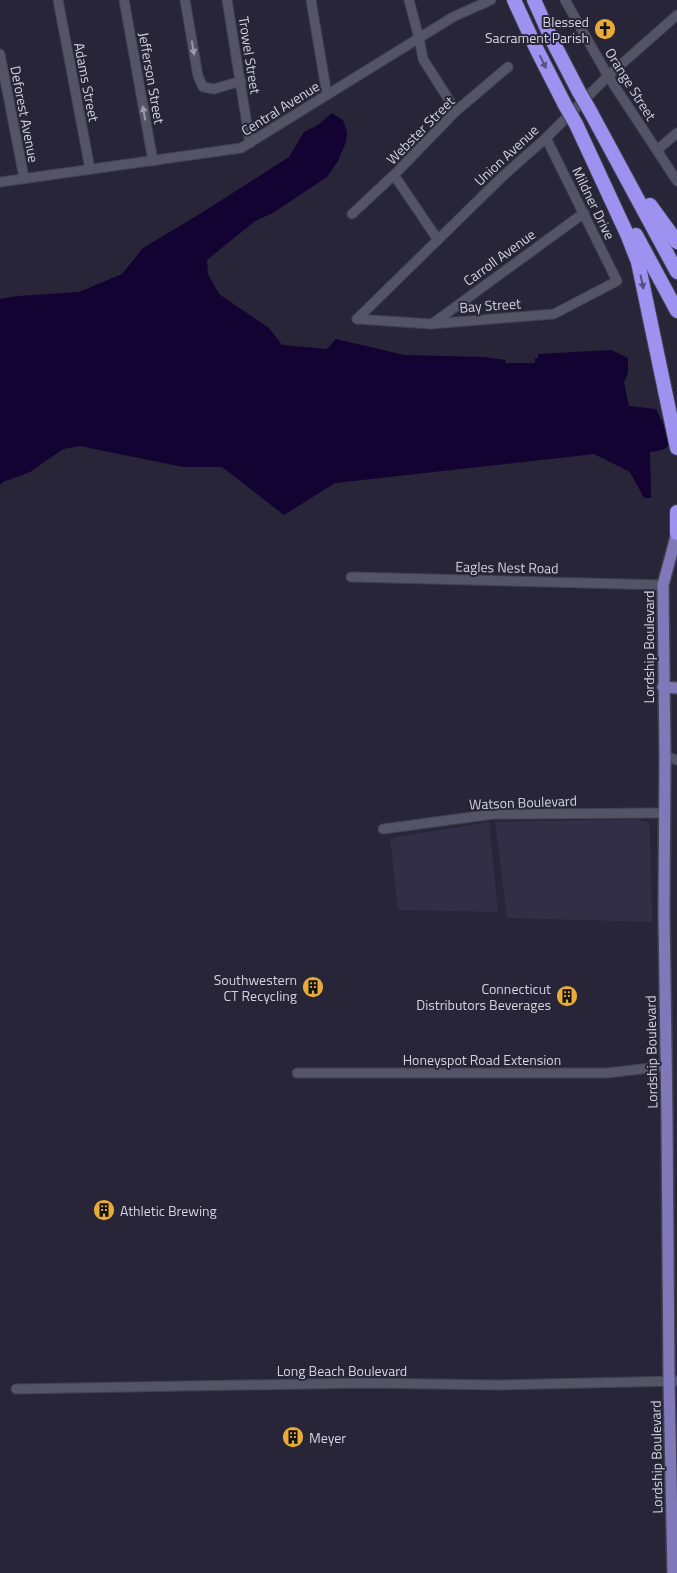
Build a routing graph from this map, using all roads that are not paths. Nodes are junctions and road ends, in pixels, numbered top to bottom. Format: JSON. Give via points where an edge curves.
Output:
{"nodes":[{"id":1,"x":58,"y":0,"type":"edge"},
{"id":2,"x":124,"y":0,"type":"edge"},
{"id":3,"x":185,"y":0,"type":"edge"},
{"id":4,"x":227,"y":0,"type":"edge"},
{"id":5,"x":311,"y":0,"type":"edge"},
{"id":6,"x":408,"y":0,"type":"edge"},
{"id":7,"x":491,"y":0,"type":"edge"},
{"id":8,"x":534,"y":0,"type":"edge"},
{"id":9,"x":564,"y":0,"type":"edge"},
{"id":10,"x":514,"y":1,"type":"edge"},
{"id":11,"x":677,"y":16,"type":"edge"},
{"id":12,"x":419,"y":38,"type":"junction"},
{"id":13,"x":0,"y":54,"type":"edge"},
{"id":14,"x":508,"y":67,"type":"dead end"},
{"id":15,"x":608,"y":76,"type":"junction"},
{"id":16,"x":241,"y":81,"type":"junction"},
{"id":17,"x":327,"y":95,"type":"junction"},
{"id":18,"x":456,"y":111,"type":"junction"},
{"id":19,"x":590,"y":111,"type":"junction"},
{"id":20,"x":576,"y":124,"type":"junction"},
{"id":21,"x":677,"y":133,"type":"edge"},
{"id":22,"x":546,"y":138,"type":"junction"},
{"id":23,"x":250,"y":143,"type":"junction"},
{"id":24,"x":656,"y":150,"type":"junction"},
{"id":25,"x":153,"y":161,"type":"junction"},
{"id":26,"x":90,"y":169,"type":"junction"},
{"id":27,"x":394,"y":175,"type":"junction"},
{"id":28,"x":24,"y":178,"type":"junction"},
{"id":29,"x":0,"y":182,"type":"edge"},
{"id":30,"x":677,"y":182,"type":"edge"},
{"id":31,"x":584,"y":213,"type":"junction"},
{"id":32,"x":352,"y":214,"type":"dead end"},
{"id":33,"x":438,"y":240,"type":"junction"},
{"id":34,"x":677,"y":242,"type":"edge"},
{"id":35,"x":677,"y":272,"type":"edge"},
{"id":36,"x":617,"y":281,"type":"joint"},
{"id":37,"x":677,"y":311,"type":"edge"},
{"id":38,"x":357,"y":318,"type":"joint"},
{"id":39,"x":431,"y":324,"type":"junction"},
{"id":40,"x":677,"y":447,"type":"edge"},
{"id":41,"x":677,"y":512,"type":"edge"},
{"id":42,"x":677,"y":533,"type":"edge"},
{"id":43,"x":351,"y":577,"type":"dead end"},
{"id":44,"x":663,"y":585,"type":"junction"},
{"id":45,"x":663,"y":687,"type":"junction"},
{"id":46,"x":677,"y":688,"type":"edge"},
{"id":47,"x":665,"y":756,"type":"junction"},
{"id":48,"x":677,"y":760,"type":"edge"},
{"id":49,"x":664,"y":812,"type":"junction"},
{"id":50,"x":383,"y":830,"type":"dead end"},
{"id":51,"x":672,"y":1050,"type":"edge"},
{"id":52,"x":667,"y":1066,"type":"junction"},
{"id":53,"x":297,"y":1073,"type":"dead end"},
{"id":54,"x":673,"y":1381,"type":"edge"},
{"id":55,"x":16,"y":1389,"type":"dead end"},
{"id":56,"x":673,"y":1573,"type":"edge"}],
"edges":[{"from":1,"to":26,"type":"street","name":"Adams Street"},
{"from":25,"to":2,"type":"street","name":"Jefferson Street","one_way":true},
{"from":3,"to":16,"type":"street","one_way":true,"via":[[198,76],[204,87],[214,89]]},
{"from":4,"to":16,"type":"street","name":"Trowel Street"},
{"from":5,"to":17,"type":"street"},
{"from":6,"to":12,"type":"street"},
{"from":7,"to":12,"type":"street","name":"Central Avenue","via":[[453,17]]},
{"from":8,"to":19,"type":"highway","bridge":true},
{"from":9,"to":15,"type":"street","name":"Orange Street"},
{"from":10,"to":20,"type":"highway","one_way":true,"bridge":true},
{"from":11,"to":15,"type":"street","name":"Union Avenue"},
{"from":12,"to":17,"type":"street","name":"Central Avenue"},
{"from":12,"to":18,"type":"street","via":[[423,59]]},
{"from":13,"to":28,"type":"street","name":"Deforest Avenue"},
{"from":14,"to":18,"type":"street","name":"Webster Street"},
{"from":15,"to":22,"type":"street","name":"Union Avenue"},
{"from":15,"to":24,"type":"street","name":"Orange Street"},
{"from":16,"to":23,"type":"street","name":"Trowel Street"},
{"from":17,"to":23,"type":"street","name":"Central Avenue"},
{"from":18,"to":27,"type":"street","name":"Webster Street"},
{"from":19,"to":34,"type":"highway","via":[[655,214]]},
{"from":19,"to":35,"type":"highway"},
{"from":20,"to":37,"type":"highway"},
{"from":20,"to":40,"type":"highway","one_way":true,"via":[[638,262]]},
{"from":21,"to":24,"type":"street"},
{"from":22,"to":31,"type":"street","name":"Mildner Drive"},
{"from":22,"to":33,"type":"street","name":"Union Avenue"},
{"from":23,"to":25,"type":"street","name":"Central Avenue","via":[[241,148]]},
{"from":24,"to":30,"type":"street","name":"Orange Street"},
{"from":25,"to":26,"type":"street","name":"Central Avenue"},
{"from":26,"to":28,"type":"street","name":"Central Avenue"},
{"from":27,"to":32,"type":"street","name":"Webster Street"},
{"from":27,"to":33,"type":"street"},
{"from":28,"to":29,"type":"street","name":"Central Avenue"},
{"from":31,"to":36,"type":"street","name":"Mildner Drive"},
{"from":31,"to":39,"type":"street","name":"Carroll Avenue"},
{"from":33,"to":38,"type":"street","name":"Union Avenue"},
{"from":36,"to":39,"type":"street","name":"Bay Street","via":[[554,314]]},
{"from":38,"to":39,"type":"street","name":"Bay Street"},
{"from":41,"to":42,"type":"highway"},
{"from":42,"to":44,"type":"main road","name":"Lordship Boulevard"},
{"from":43,"to":44,"type":"street","name":"Eagles Nest Road"},
{"from":44,"to":45,"type":"main road","name":"Lordship Boulevard"},
{"from":45,"to":46,"type":"main road"},
{"from":45,"to":47,"type":"main road","name":"Lordship Boulevard"},
{"from":47,"to":48,"type":"street"},
{"from":47,"to":49,"type":"main road","name":"Lordship Boulevard"},
{"from":49,"to":50,"type":"street","name":"Watson Boulevard","via":[[494,814]]},
{"from":49,"to":51,"type":"main road","name":"Lordship Boulevard","via":[[664,914]]},
{"from":51,"to":52,"type":"main road","name":"Lordship Boulevard"},
{"from":52,"to":53,"type":"street","name":"Honeyspot Road Extension","via":[[607,1073]]},
{"from":52,"to":54,"type":"main road","name":"Lordship Boulevard"},
{"from":54,"to":55,"type":"street","name":"Long Beach Boulevard"},
{"from":54,"to":56,"type":"main road","name":"Lordship Boulevard"}]}
